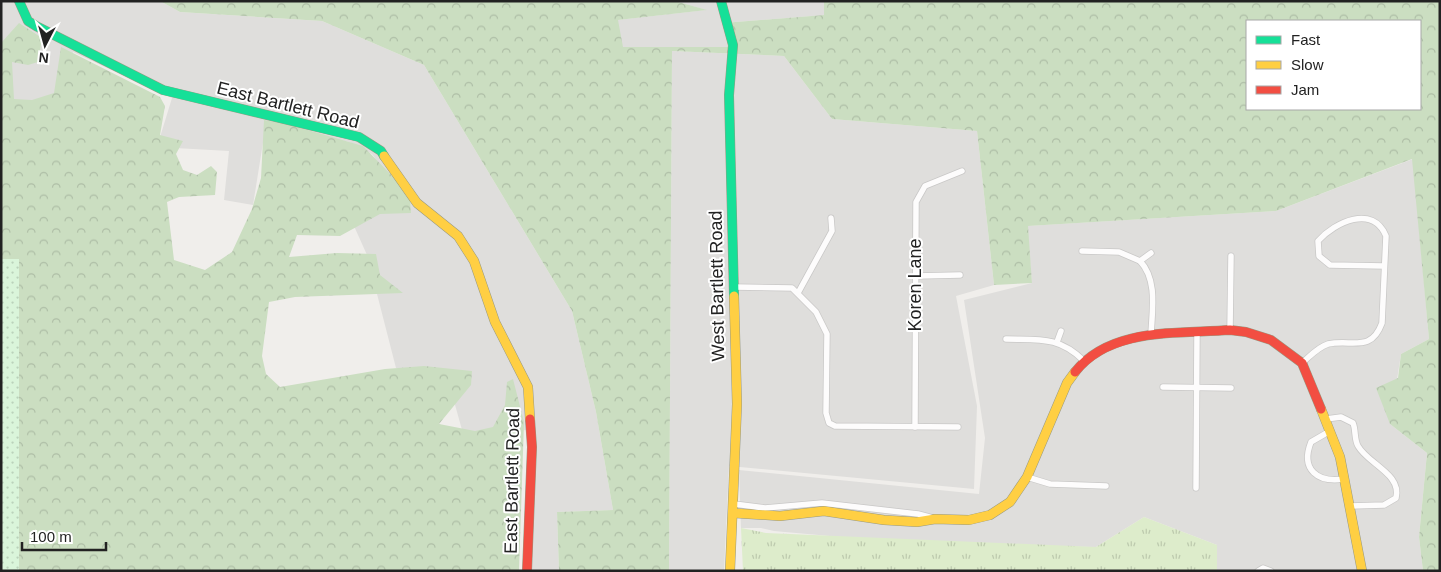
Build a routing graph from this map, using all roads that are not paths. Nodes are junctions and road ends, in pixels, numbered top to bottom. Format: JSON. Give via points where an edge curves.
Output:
{"nodes":[{"id":1,"x":19,"y":1,"type":"edge"},
{"id":2,"x":721,"y":1,"type":"edge"},
{"id":3,"x":962,"y":172,"type":"dead end"},
{"id":4,"x":831,"y":218,"type":"dead end"},
{"id":5,"x":1082,"y":251,"type":"dead end"},
{"id":6,"x":1151,"y":253,"type":"dead end"},
{"id":7,"x":1231,"y":256,"type":"dead end"},
{"id":8,"x":1140,"y":261,"type":"junction"},
{"id":9,"x":1384,"y":266,"type":"junction"},
{"id":10,"x":960,"y":275,"type":"dead end"},
{"id":11,"x":916,"y":276,"type":"junction"},
{"id":12,"x":734,"y":287,"type":"junction"},
{"id":13,"x":798,"y":292,"type":"junction"},
{"id":14,"x":1230,"y":330,"type":"junction"},
{"id":15,"x":1061,"y":331,"type":"dead end"},
{"id":16,"x":1196,"y":332,"type":"junction"},
{"id":17,"x":1151,"y":335,"type":"junction"},
{"id":18,"x":1006,"y":339,"type":"dead end"},
{"id":19,"x":1057,"y":342,"type":"junction"},
{"id":20,"x":1084,"y":361,"type":"junction"},
{"id":21,"x":1302,"y":363,"type":"junction"},
{"id":22,"x":1163,"y":387,"type":"dead end"},
{"id":23,"x":1196,"y":388,"type":"junction"},
{"id":24,"x":1231,"y":388,"type":"dead end"},
{"id":25,"x":1326,"y":419,"type":"junction"},
{"id":26,"x":915,"y":427,"type":"junction"},
{"id":27,"x":958,"y":427,"type":"dead end"},
{"id":28,"x":1330,"y":431,"type":"junction"},
{"id":29,"x":1027,"y":477,"type":"junction"},
{"id":30,"x":1344,"y":480,"type":"junction"},
{"id":31,"x":1106,"y":486,"type":"dead end"},
{"id":32,"x":1196,"y":488,"type":"dead end"},
{"id":33,"x":1350,"y":506,"type":"junction"},
{"id":34,"x":734,"y":508,"type":"junction"},
{"id":35,"x":527,"y":571,"type":"edge"},
{"id":36,"x":730,"y":571,"type":"edge"},
{"id":37,"x":1258,"y":571,"type":"edge"},
{"id":38,"x":1271,"y":571,"type":"edge"},
{"id":39,"x":1362,"y":571,"type":"edge"}],
"edges":[{"from":1,"to":35,"type":"street","name":"East Bartlett Road","via":[[28,21],[36,26],[163,90],[359,137],[381,151],[417,202],[458,236],[474,261],[495,322],[530,395],[532,447]]},
{"from":2,"to":12,"type":"street","name":"West Bartlett Road","via":[[733,45],[729,95]]},
{"from":3,"to":11,"type":"street","name":"Koren Lane","via":[[925,186],[918,197]]},
{"from":4,"to":13,"type":"street","via":[[832,231]]},
{"from":5,"to":8,"type":"street","via":[[1119,252]]},
{"from":6,"to":8,"type":"street"},
{"from":7,"to":14,"type":"street"},
{"from":8,"to":17,"type":"street","via":[[1151,284]]},
{"from":9,"to":9,"type":"street","via":[[1386,236],[1380,224],[1369,219],[1349,220],[1326,232],[1318,241],[1319,256],[1330,265]]},
{"from":9,"to":21,"type":"street","via":[[1383,314],[1378,334],[1361,343],[1322,346]]},
{"from":10,"to":11,"type":"street"},
{"from":11,"to":26,"type":"street","name":"Koren Lane"},
{"from":12,"to":13,"type":"street","via":[[792,288]]},
{"from":12,"to":34,"type":"street","name":"West Bartlett Road","via":[[737,446]]},
{"from":13,"to":26,"type":"street","via":[[816,312],[827,334],[826,413],[829,423],[835,426]]},
{"from":14,"to":16,"type":"street"},
{"from":14,"to":21,"type":"street","via":[[1271,340]]},
{"from":15,"to":19,"type":"street"},
{"from":16,"to":17,"type":"street"},
{"from":16,"to":23,"type":"street"},
{"from":17,"to":20,"type":"street","via":[[1111,345]]},
{"from":18,"to":19,"type":"street"},
{"from":19,"to":20,"type":"street","via":[[1072,349]]},
{"from":20,"to":29,"type":"street","via":[[1067,383]]},
{"from":21,"to":25,"type":"street"},
{"from":22,"to":23,"type":"street"},
{"from":23,"to":24,"type":"street"},
{"from":23,"to":32,"type":"street"},
{"from":25,"to":28,"type":"street"},
{"from":25,"to":33,"type":"street","via":[[1342,417],[1350,420],[1358,446],[1395,483],[1396,498],[1388,505]]},
{"from":26,"to":27,"type":"street"},
{"from":28,"to":30,"type":"street"},
{"from":28,"to":30,"type":"street","via":[[1314,440],[1309,448],[1308,464],[1317,476],[1330,481]]},
{"from":29,"to":31,"type":"street","via":[[1050,484]]},
{"from":29,"to":34,"type":"street","via":[[1010,502],[998,512],[969,520]]},
{"from":30,"to":33,"type":"street"},
{"from":33,"to":39,"type":"street"},
{"from":34,"to":36,"type":"street","name":"West Bartlett Road"},
{"from":37,"to":38,"type":"street","via":[[1263,568]]}]}
